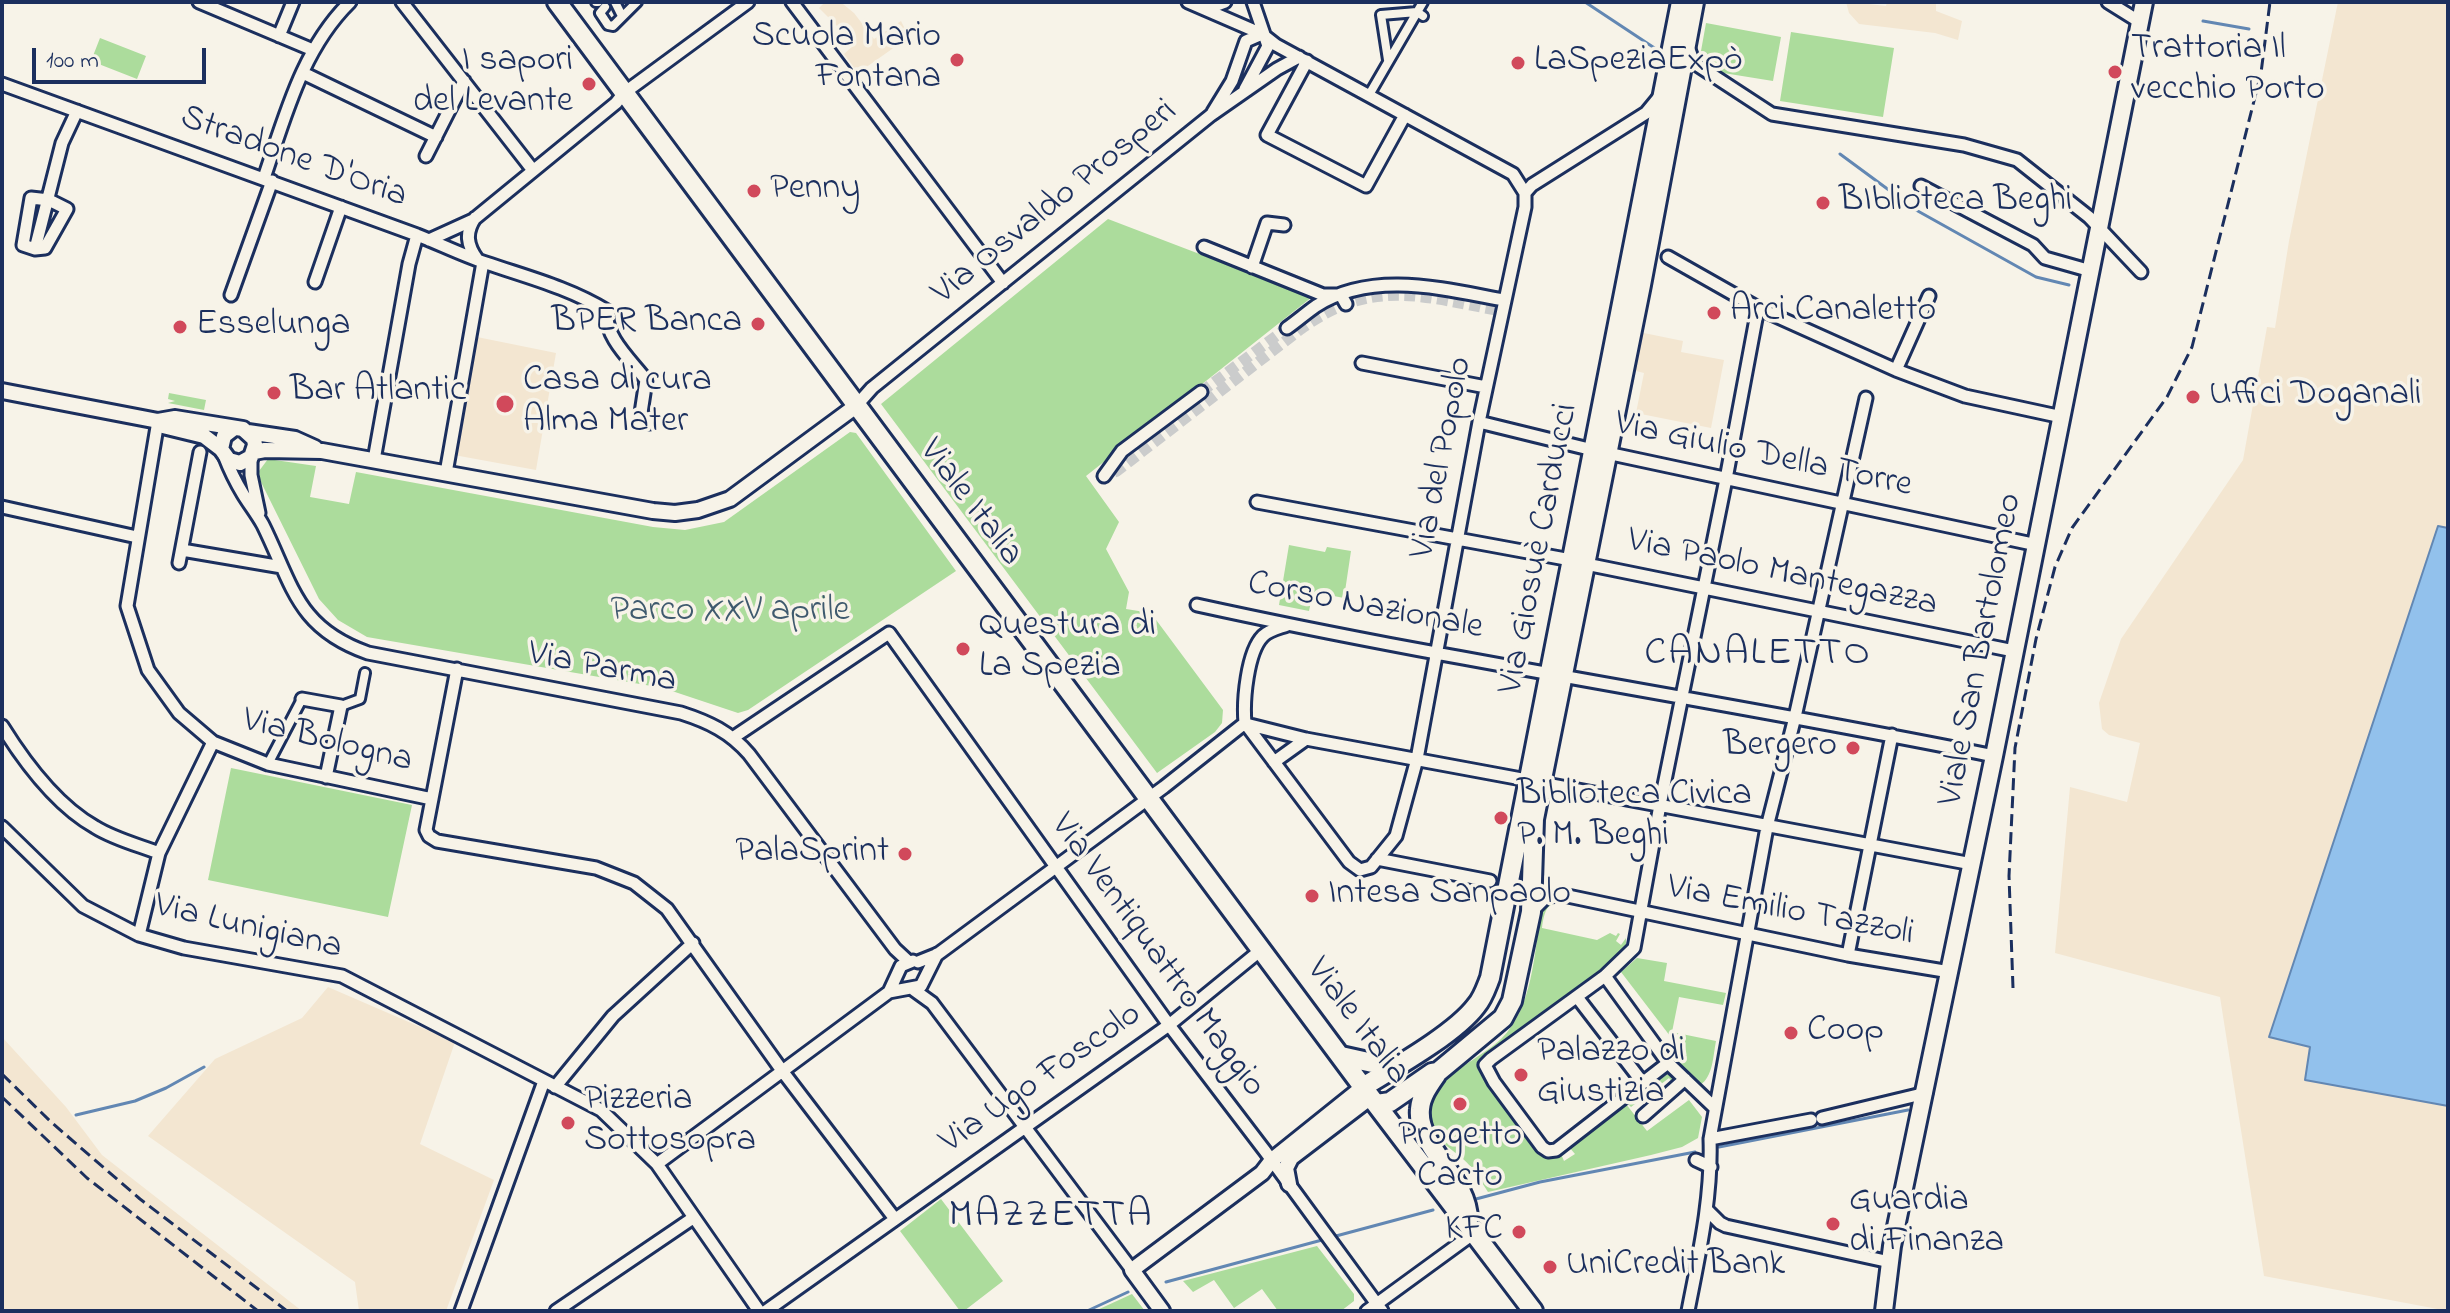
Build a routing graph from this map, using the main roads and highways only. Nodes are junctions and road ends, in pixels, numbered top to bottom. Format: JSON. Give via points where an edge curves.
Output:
{"nodes":[{"id":1,"x":557,"y":2,"type":"edge"},
{"id":2,"x":1681,"y":2,"type":"edge"},
{"id":3,"x":1694,"y":2,"type":"edge"},
{"id":4,"x":2144,"y":2,"type":"edge"},
{"id":5,"x":1600,"y":451,"type":"junction"},
{"id":6,"x":1534,"y":782,"type":"junction"},
{"id":7,"x":1341,"y":1056,"type":"junction"},
{"id":8,"x":1395,"y":1068,"type":"junction"},
{"id":9,"x":1438,"y":1072,"type":"junction"},
{"id":10,"x":1370,"y":1096,"type":"junction"},
{"id":11,"x":1471,"y":1228,"type":"junction"},
{"id":12,"x":1533,"y":1311,"type":"edge"},
{"id":13,"x":1884,"y":1311,"type":"edge"}],
"edges":[{"from":1,"to":7,"type":"main road","name":"Viale Italia"},
{"from":2,"to":5,"type":"main road","name":"Via Giosuè Carducci"},
{"from":3,"to":5,"type":"main road","name":"Via Giosuè Carducci"},
{"from":4,"to":13,"type":"main road","name":"Viale San Bartolomeo"},
{"from":5,"to":6,"type":"main road","name":"Via Giosuè Carducci"},
{"from":6,"to":8,"type":"main road","name":"Via Giosuè Carducci","via":[[1484,994],[1463,1019]]},
{"from":6,"to":9,"type":"main road","name":"Via Giosuè Carducci","via":[[1531,912],[1512,1001],[1503,1018]]},
{"from":7,"to":8,"type":"main road"},
{"from":7,"to":10,"type":"main road","name":"Viale Italia"},
{"from":8,"to":10,"type":"main road","name":"Via Giosuè Carducci"},
{"from":9,"to":10,"type":"main road","name":"Via Giosuè Carducci","via":[[1390,1102]]},
{"from":9,"to":11,"type":"main road","name":"Via Giosuè Carducci","via":[[1422,1101],[1420,1117],[1460,1188]]},
{"from":10,"to":11,"type":"main road","name":"Viale Italia"},
{"from":11,"to":12,"type":"main road","name":"Viale Italia"}]}
